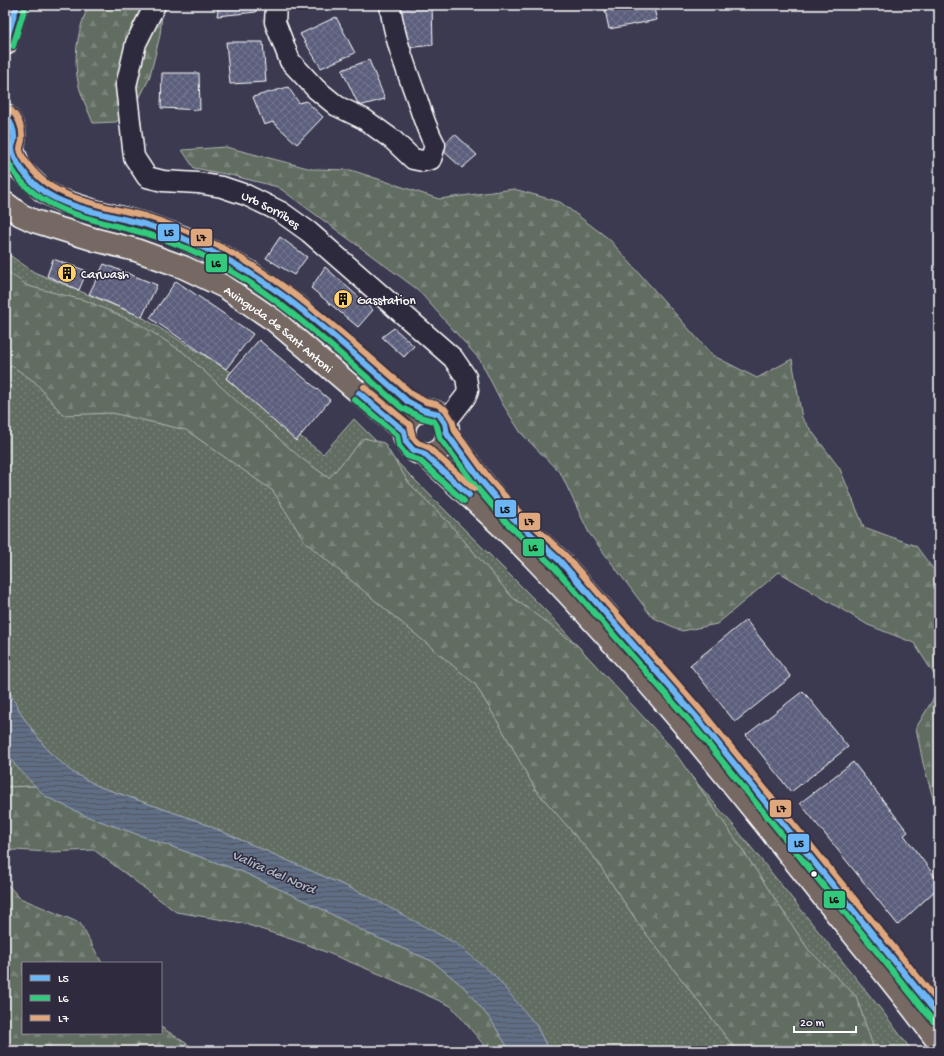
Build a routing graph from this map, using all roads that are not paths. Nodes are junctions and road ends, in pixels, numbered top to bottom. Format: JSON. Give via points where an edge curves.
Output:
{"nodes":[{"id":1,"x":17,"y":5,"type":"edge"},
{"id":2,"x":155,"y":5,"type":"edge"},
{"id":3,"x":276,"y":5,"type":"edge"},
{"id":4,"x":390,"y":5,"type":"edge"},
{"id":5,"x":5,"y":44,"type":"edge"},
{"id":6,"x":5,"y":115,"type":"edge"},
{"id":7,"x":8,"y":152,"type":"edge"},
{"id":8,"x":5,"y":202,"type":"edge"},
{"id":9,"x":423,"y":410,"type":"junction"},
{"id":10,"x":446,"y":428,"type":"junction"},
{"id":11,"x":404,"y":431,"type":"junction"},
{"id":12,"x":423,"y":454,"type":"junction"},
{"id":13,"x":939,"y":1016,"type":"edge"},
{"id":14,"x":939,"y":1043,"type":"edge"}],
"edges":[{"from":1,"to":5,"type":"main road"},
{"from":2,"to":10,"type":"street","name":"Urb Sorribes","via":[[136,43],[126,86],[134,157],[147,177],[222,187],[240,193],[281,212],[309,232],[453,358],[461,368],[466,377],[468,390]]},
{"from":3,"to":4,"type":"street","via":[[276,22],[290,60],[316,89],[336,106],[364,120],[393,140],[413,159],[423,161],[431,159],[435,145],[405,66],[392,23]]},
{"from":6,"to":7,"type":"main road","via":[[14,130],[14,139]]},
{"from":7,"to":9,"type":"main road","name":"Avinguda de Sant Antoni","via":[[20,169],[43,191],[60,200],[182,237],[249,272],[298,307],[407,400]]},
{"from":8,"to":11,"type":"main road","name":"Avinguda de Sant Antoni","via":[[21,215],[34,221],[136,250],[183,267],[225,287],[275,321]]},
{"from":9,"to":10,"type":"main road","via":[[439,414]]},
{"from":9,"to":11,"type":"main road","via":[[410,417]]},
{"from":10,"to":12,"type":"main road","via":[[443,444],[439,449]]},
{"from":10,"to":13,"type":"main road","via":[[468,464],[513,518],[560,561],[698,720]]},
{"from":11,"to":12,"type":"main road","via":[[409,446]]},
{"from":12,"to":14,"type":"main road","via":[[532,556],[620,650],[738,790]]}]}
